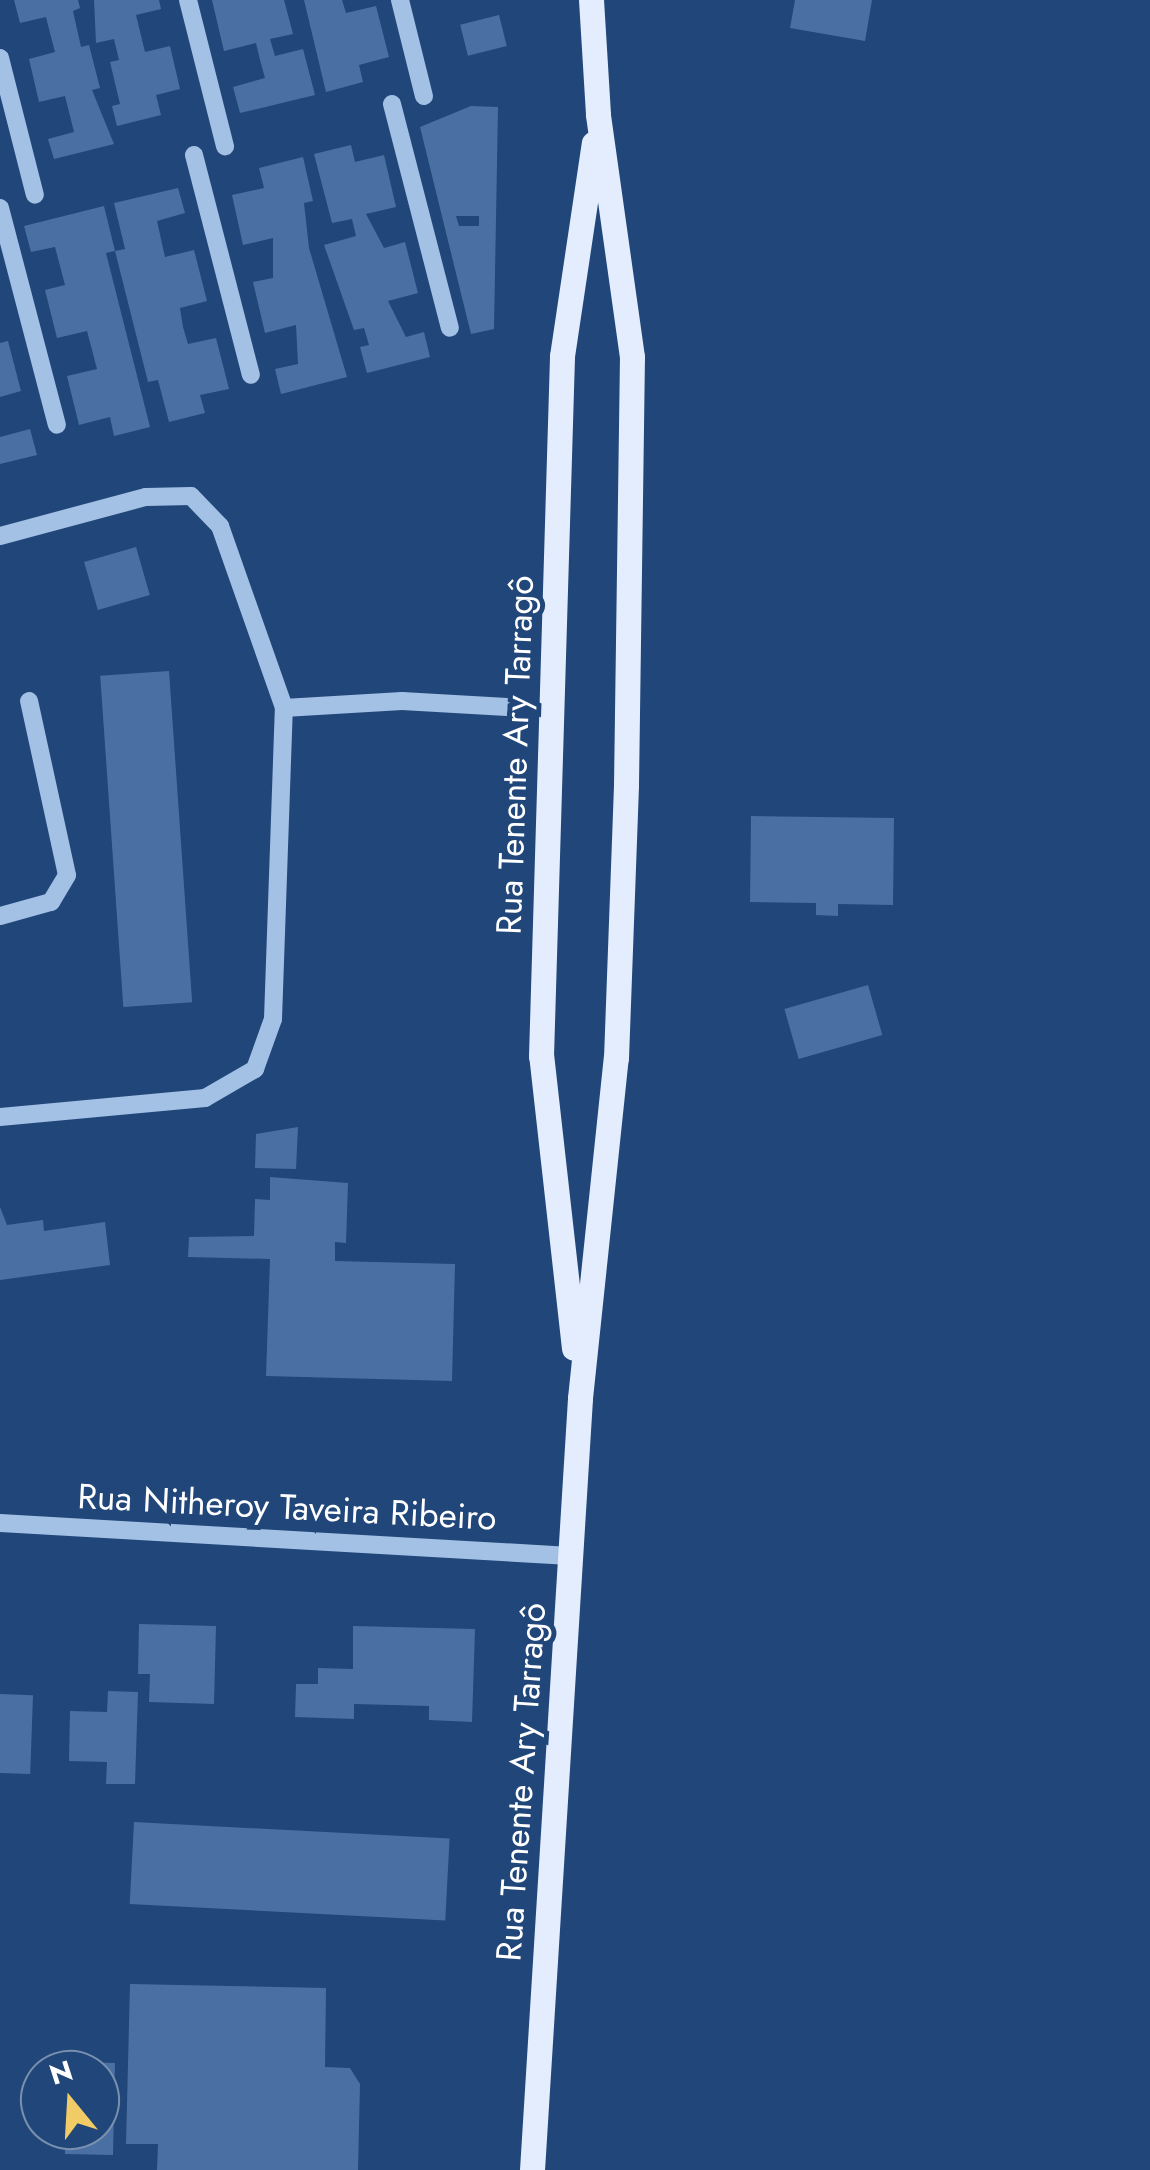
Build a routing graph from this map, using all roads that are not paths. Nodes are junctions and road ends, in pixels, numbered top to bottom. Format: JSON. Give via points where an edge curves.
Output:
{"nodes":[{"id":1,"x":188,"y":0,"type":"edge"},
{"id":2,"x":400,"y":0,"type":"edge"},
{"id":3,"x":592,"y":0,"type":"edge"},
{"id":4,"x":0,"y":58,"type":"edge"},
{"id":5,"x":424,"y":96,"type":"dead end"},
{"id":6,"x":392,"y":104,"type":"dead end"},
{"id":7,"x":598,"y":114,"type":"junction"},
{"id":8,"x":225,"y":146,"type":"dead end"},
{"id":9,"x":194,"y":154,"type":"dead end"},
{"id":10,"x":36,"y":195,"type":"dead end"},
{"id":11,"x":0,"y":208,"type":"edge"},
{"id":12,"x":450,"y":328,"type":"dead end"},
{"id":13,"x":251,"y":375,"type":"dead end"},
{"id":14,"x":57,"y":425,"type":"dead end"},
{"id":15,"x":0,"y":536,"type":"edge"},
{"id":16,"x":28,"y":701,"type":"dead end"},
{"id":17,"x":508,"y":707,"type":"dead end"},
{"id":18,"x":284,"y":708,"type":"junction"},
{"id":19,"x":0,"y":916,"type":"edge"},
{"id":20,"x":0,"y":1118,"type":"edge"},
{"id":21,"x":580,"y":1398,"type":"junction"},
{"id":22,"x":0,"y":1524,"type":"edge"},
{"id":23,"x":570,"y":1556,"type":"junction"},
{"id":24,"x":532,"y":2170,"type":"edge"}],
"edges":[{"from":1,"to":8,"type":"street"},
{"from":2,"to":5,"type":"street"},
{"from":3,"to":7,"type":"main road","name":"Rua Tenente Ary Tarragô"},
{"from":4,"to":10,"type":"street"},
{"from":6,"to":12,"type":"street"},
{"from":7,"to":21,"type":"main road","name":"Rua Tenente Ary Tarragô","via":[[632,357],[616,1058]]},
{"from":7,"to":21,"type":"main road","name":"Rua Tenente Ary Tarragô","via":[[562,356],[541,1056]]},
{"from":9,"to":13,"type":"street"},
{"from":11,"to":14,"type":"street"},
{"from":15,"to":18,"type":"street","via":[[146,497],[191,496],[220,526]]},
{"from":16,"to":19,"type":"street","via":[[67,875],[51,902]]},
{"from":17,"to":18,"type":"street","via":[[402,701]]},
{"from":18,"to":20,"type":"street","via":[[272,1019],[255,1069],[206,1098]]},
{"from":21,"to":23,"type":"main road","name":"Rua Tenente Ary Tarragô"},
{"from":22,"to":23,"type":"street","name":"Rua Nitheroy Taveira Ribeiro"},
{"from":23,"to":24,"type":"main road","name":"Rua Tenente Ary Tarragô"}]}
